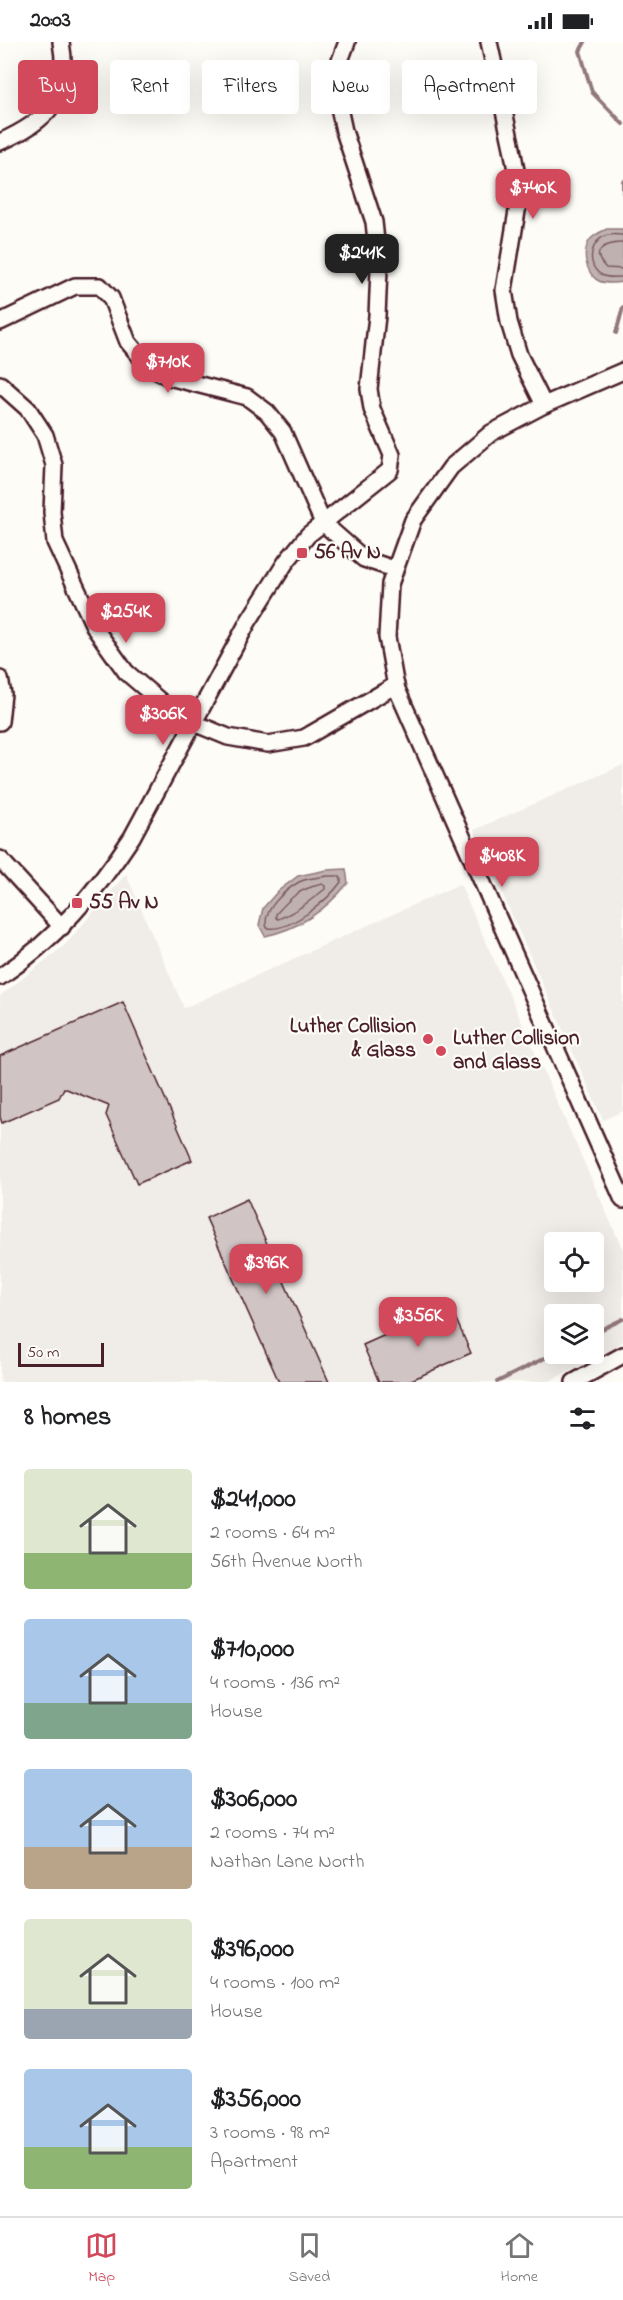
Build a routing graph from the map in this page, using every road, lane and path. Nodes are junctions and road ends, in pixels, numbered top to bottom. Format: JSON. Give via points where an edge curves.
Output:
{"nodes":[{"id":1,"x":61,"y":42,"type":"edge"},
{"id":2,"x":347,"y":42,"type":"edge"},
{"id":3,"x":489,"y":42,"type":"edge"},
{"id":4,"x":0,"y":142,"type":"edge"},
{"id":5,"x":0,"y":322,"type":"edge"},
{"id":6,"x":623,"y":371,"type":"edge"},
{"id":7,"x":0,"y":384,"type":"edge"},
{"id":8,"x":544,"y":405,"type":"junction"},
{"id":9,"x":323,"y":523,"type":"junction"},
{"id":10,"x":394,"y":569,"type":"junction"},
{"id":11,"x":0,"y":679,"type":"edge"},
{"id":12,"x":396,"y":685,"type":"junction"},
{"id":13,"x":0,"y":722,"type":"edge"},
{"id":14,"x":194,"y":723,"type":"junction"},
{"id":15,"x":0,"y":859,"type":"edge"},
{"id":16,"x":62,"y":927,"type":"junction"},
{"id":17,"x":0,"y":976,"type":"edge"},
{"id":18,"x":623,"y":1200,"type":"edge"},
{"id":19,"x":623,"y":1355,"type":"edge"},
{"id":20,"x":574,"y":1382,"type":"edge"}],
"edges":[{"from":1,"to":4,"type":"street","via":[[64,77],[48,112],[34,125]]},
{"from":2,"to":9,"type":"street","via":[[335,89],[344,131],[374,222],[378,304],[369,389],[372,409],[392,455],[390,470]]},
{"from":3,"to":8,"type":"street","via":[[520,193],[504,290],[519,355]]},
{"from":5,"to":9,"type":"street","via":[[75,286],[100,286],[111,298],[128,342],[149,367],[169,377],[247,397],[267,412],[283,432]]},
{"from":6,"to":8,"type":"street"},
{"from":7,"to":14,"type":"street","via":[[28,409],[45,435],[54,465],[55,542],[96,630],[126,672],[167,707]]},
{"from":8,"to":10,"type":"street","via":[[491,433],[451,467],[413,520]]},
{"from":9,"to":10,"type":"street","via":[[364,559]]},
{"from":9,"to":14,"type":"street","via":[[286,562],[266,592]]},
{"from":10,"to":12,"type":"street","via":[[387,637]]},
{"from":11,"to":13,"type":"street"},
{"from":12,"to":14,"type":"street","via":[[304,738],[268,744],[228,737]]},
{"from":12,"to":18,"type":"street"},
{"from":14,"to":16,"type":"street","via":[[132,837]]},
{"from":15,"to":16,"type":"street"},
{"from":16,"to":17,"type":"street"},
{"from":19,"to":20,"type":"street"}]}
